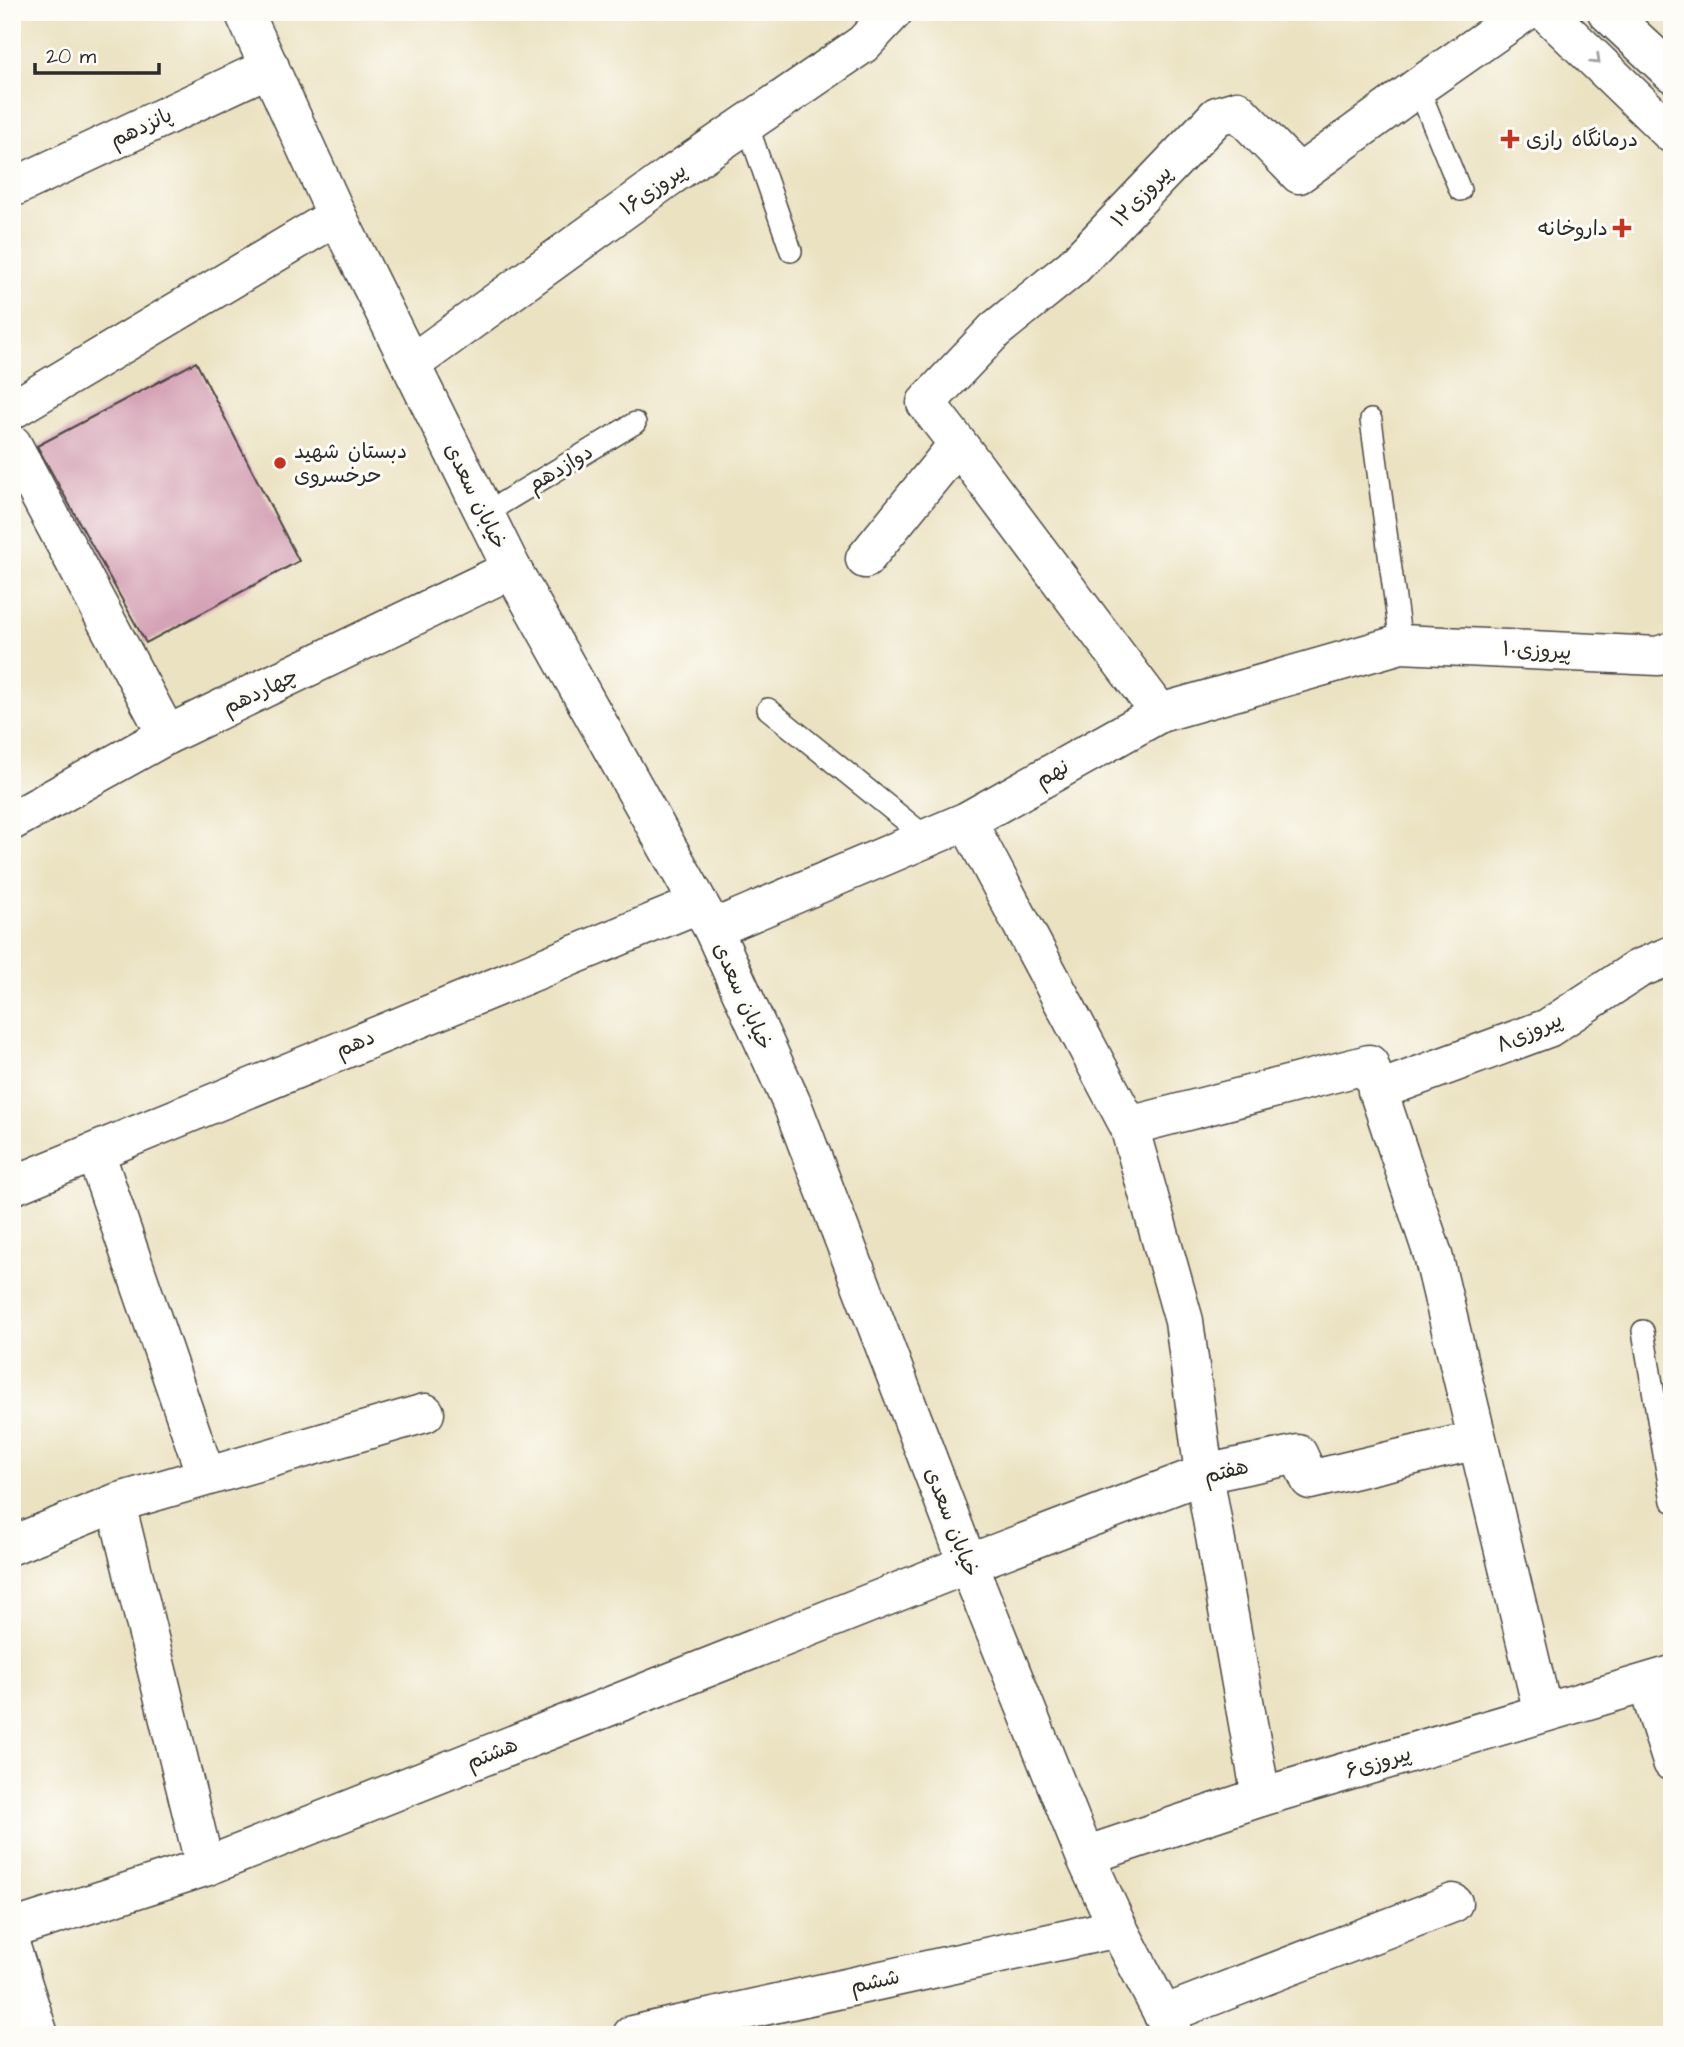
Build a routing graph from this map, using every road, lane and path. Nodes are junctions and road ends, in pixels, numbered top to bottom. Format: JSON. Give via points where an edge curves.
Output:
{"nodes":[{"id":1,"x":244,"y":12,"type":"edge"},
{"id":2,"x":893,"y":12,"type":"edge"},
{"id":3,"x":1525,"y":12,"type":"edge"},
{"id":4,"x":1546,"y":12,"type":"edge"},
{"id":5,"x":1607,"y":12,"type":"edge"},
{"id":6,"x":270,"y":67,"type":"junction"},
{"id":7,"x":1672,"y":73,"type":"edge"},
{"id":8,"x":1418,"y":87,"type":"junction"},
{"id":9,"x":747,"y":124,"type":"junction"},
{"id":10,"x":1672,"y":134,"type":"edge"},
{"id":11,"x":12,"y":188,"type":"edge"},
{"id":12,"x":1460,"y":190,"type":"dead end"},
{"id":13,"x":337,"y":216,"type":"junction"},
{"id":14,"x":791,"y":251,"type":"dead end"},
{"id":15,"x":411,"y":364,"type":"junction"},
{"id":16,"x":12,"y":410,"type":"edge"},
{"id":17,"x":1371,"y":420,"type":"dead end"},
{"id":18,"x":635,"y":423,"type":"dead end"},
{"id":19,"x":12,"y":443,"type":"edge"},
{"id":20,"x":958,"y":443,"type":"junction"},
{"id":21,"x":484,"y":514,"type":"junction"},
{"id":22,"x":865,"y":558,"type":"dead end"},
{"id":23,"x":512,"y":569,"type":"junction"},
{"id":24,"x":1401,"y":644,"type":"junction"},
{"id":25,"x":1672,"y":651,"type":"edge"},
{"id":26,"x":768,"y":709,"type":"dead end"},
{"id":27,"x":1160,"y":713,"type":"junction"},
{"id":28,"x":167,"y":735,"type":"junction"},
{"id":29,"x":12,"y":821,"type":"edge"},
{"id":30,"x":967,"y":821,"type":"junction"},
{"id":31,"x":927,"y":838,"type":"junction"},
{"id":32,"x":705,"y":916,"type":"junction"},
{"id":33,"x":1672,"y":955,"type":"edge"},
{"id":34,"x":1377,"y":1091,"type":"junction"},
{"id":35,"x":1129,"y":1126,"type":"junction"},
{"id":36,"x":95,"y":1152,"type":"junction"},
{"id":37,"x":12,"y":1186,"type":"edge"},
{"id":38,"x":1643,"y":1331,"type":"dead end"},
{"id":39,"x":425,"y":1413,"type":"dead end"},
{"id":40,"x":1477,"y":1440,"type":"junction"},
{"id":41,"x":1204,"y":1475,"type":"junction"},
{"id":42,"x":206,"y":1476,"type":"junction"},
{"id":43,"x":1672,"y":1501,"type":"edge"},
{"id":44,"x":116,"y":1503,"type":"junction"},
{"id":45,"x":12,"y":1545,"type":"edge"},
{"id":46,"x":968,"y":1564,"type":"junction"},
{"id":47,"x":1659,"y":1679,"type":"edge"},
{"id":48,"x":1543,"y":1713,"type":"junction"},
{"id":49,"x":1672,"y":1762,"type":"edge"},
{"id":50,"x":1261,"y":1797,"type":"junction"},
{"id":51,"x":1085,"y":1856,"type":"junction"},
{"id":52,"x":205,"y":1867,"type":"junction"},
{"id":53,"x":1453,"y":1903,"type":"dead end"},
{"id":54,"x":1118,"y":1928,"type":"junction"},
{"id":55,"x":12,"y":1929,"type":"edge"},
{"id":56,"x":12,"y":1950,"type":"edge"},
{"id":57,"x":1165,"y":2028,"type":"edge"},
{"id":58,"x":39,"y":2035,"type":"edge"},
{"id":59,"x":632,"y":2035,"type":"edge"}],
"edges":[{"from":1,"to":6,"type":"street","name":"خیابان سعدی"},
{"from":2,"to":9,"type":"street","name":"پیروزی۱۶","via":[[863,44]]},
{"from":3,"to":8,"type":"street","name":"پیروزی۱۲"},
{"from":4,"to":10,"type":"street","one_way":true},
{"from":5,"to":7,"type":"street"},
{"from":6,"to":11,"type":"street","name":"پانزدهم"},
{"from":6,"to":13,"type":"street","name":"خیابان سعدی"},
{"from":8,"to":12,"type":"lane"},
{"from":8,"to":20,"type":"street","name":"پیروزی۱۲","via":[[1299,174],[1237,110],[1217,116],[1073,267],[995,330],[926,403]]},
{"from":9,"to":14,"type":"lane"},
{"from":9,"to":15,"type":"street","name":"پیروزی۱۶"},
{"from":13,"to":15,"type":"street","name":"خیابان سعدی"},
{"from":13,"to":16,"type":"street"},
{"from":15,"to":21,"type":"street","name":"خیابان سعدی"},
{"from":17,"to":24,"type":"lane"},
{"from":18,"to":21,"type":"lane","name":"دوازدهم"},
{"from":19,"to":28,"type":"street"},
{"from":20,"to":22,"type":"street"},
{"from":20,"to":27,"type":"street"},
{"from":21,"to":23,"type":"street","name":"خیابان سعدی"},
{"from":23,"to":28,"type":"street","name":"چهاردهم"},
{"from":23,"to":32,"type":"street","name":"خیابان سعدی"},
{"from":24,"to":25,"type":"street","name":"پیروزی۱۰","via":[[1658,656]]},
{"from":24,"to":27,"type":"street","name":"نهم"},
{"from":26,"to":31,"type":"lane"},
{"from":27,"to":30,"type":"street","name":"نهم"},
{"from":28,"to":29,"type":"street","name":"چهاردهم"},
{"from":30,"to":31,"type":"street","name":"نهم"},
{"from":30,"to":35,"type":"street"},
{"from":31,"to":32,"type":"street","name":"نهم"},
{"from":32,"to":36,"type":"street","name":"دهم"},
{"from":32,"to":46,"type":"street","name":"خیابان سعدی","via":[[792,1104]]},
{"from":33,"to":34,"type":"street","name":"پیروزی۸","via":[[1638,969],[1548,1028]]},
{"from":34,"to":35,"type":"street","via":[[1369,1064]]},
{"from":34,"to":40,"type":"street","via":[[1433,1255]]},
{"from":35,"to":41,"type":"street","via":[[1184,1321]]},
{"from":36,"to":37,"type":"street","name":"دهم"},
{"from":36,"to":42,"type":"street"},
{"from":38,"to":43,"type":"lane"},
{"from":39,"to":42,"type":"street"},
{"from":40,"to":41,"type":"street","name":"هفتم","via":[[1310,1480],[1298,1454]]},
{"from":40,"to":48,"type":"street"},
{"from":41,"to":46,"type":"street","name":"هفتم"},
{"from":41,"to":50,"type":"street"},
{"from":42,"to":44,"type":"street"},
{"from":44,"to":45,"type":"street"},
{"from":44,"to":52,"type":"street"},
{"from":46,"to":51,"type":"street","name":"خیابان سعدی"},
{"from":46,"to":52,"type":"street","name":"هشتم"},
{"from":47,"to":48,"type":"street","name":"پیروزی۶"},
{"from":47,"to":49,"type":"street"},
{"from":48,"to":50,"type":"street","name":"پیروزی۶"},
{"from":50,"to":51,"type":"street","name":"پیروزی۶"},
{"from":51,"to":54,"type":"street","name":"خیابان سعدی"},
{"from":52,"to":55,"type":"street","name":"هشتم"},
{"from":53,"to":57,"type":"street"},
{"from":54,"to":57,"type":"street","name":"خیابان سعدی"},
{"from":54,"to":59,"type":"street","name":"ششم"},
{"from":56,"to":58,"type":"street"}]}
